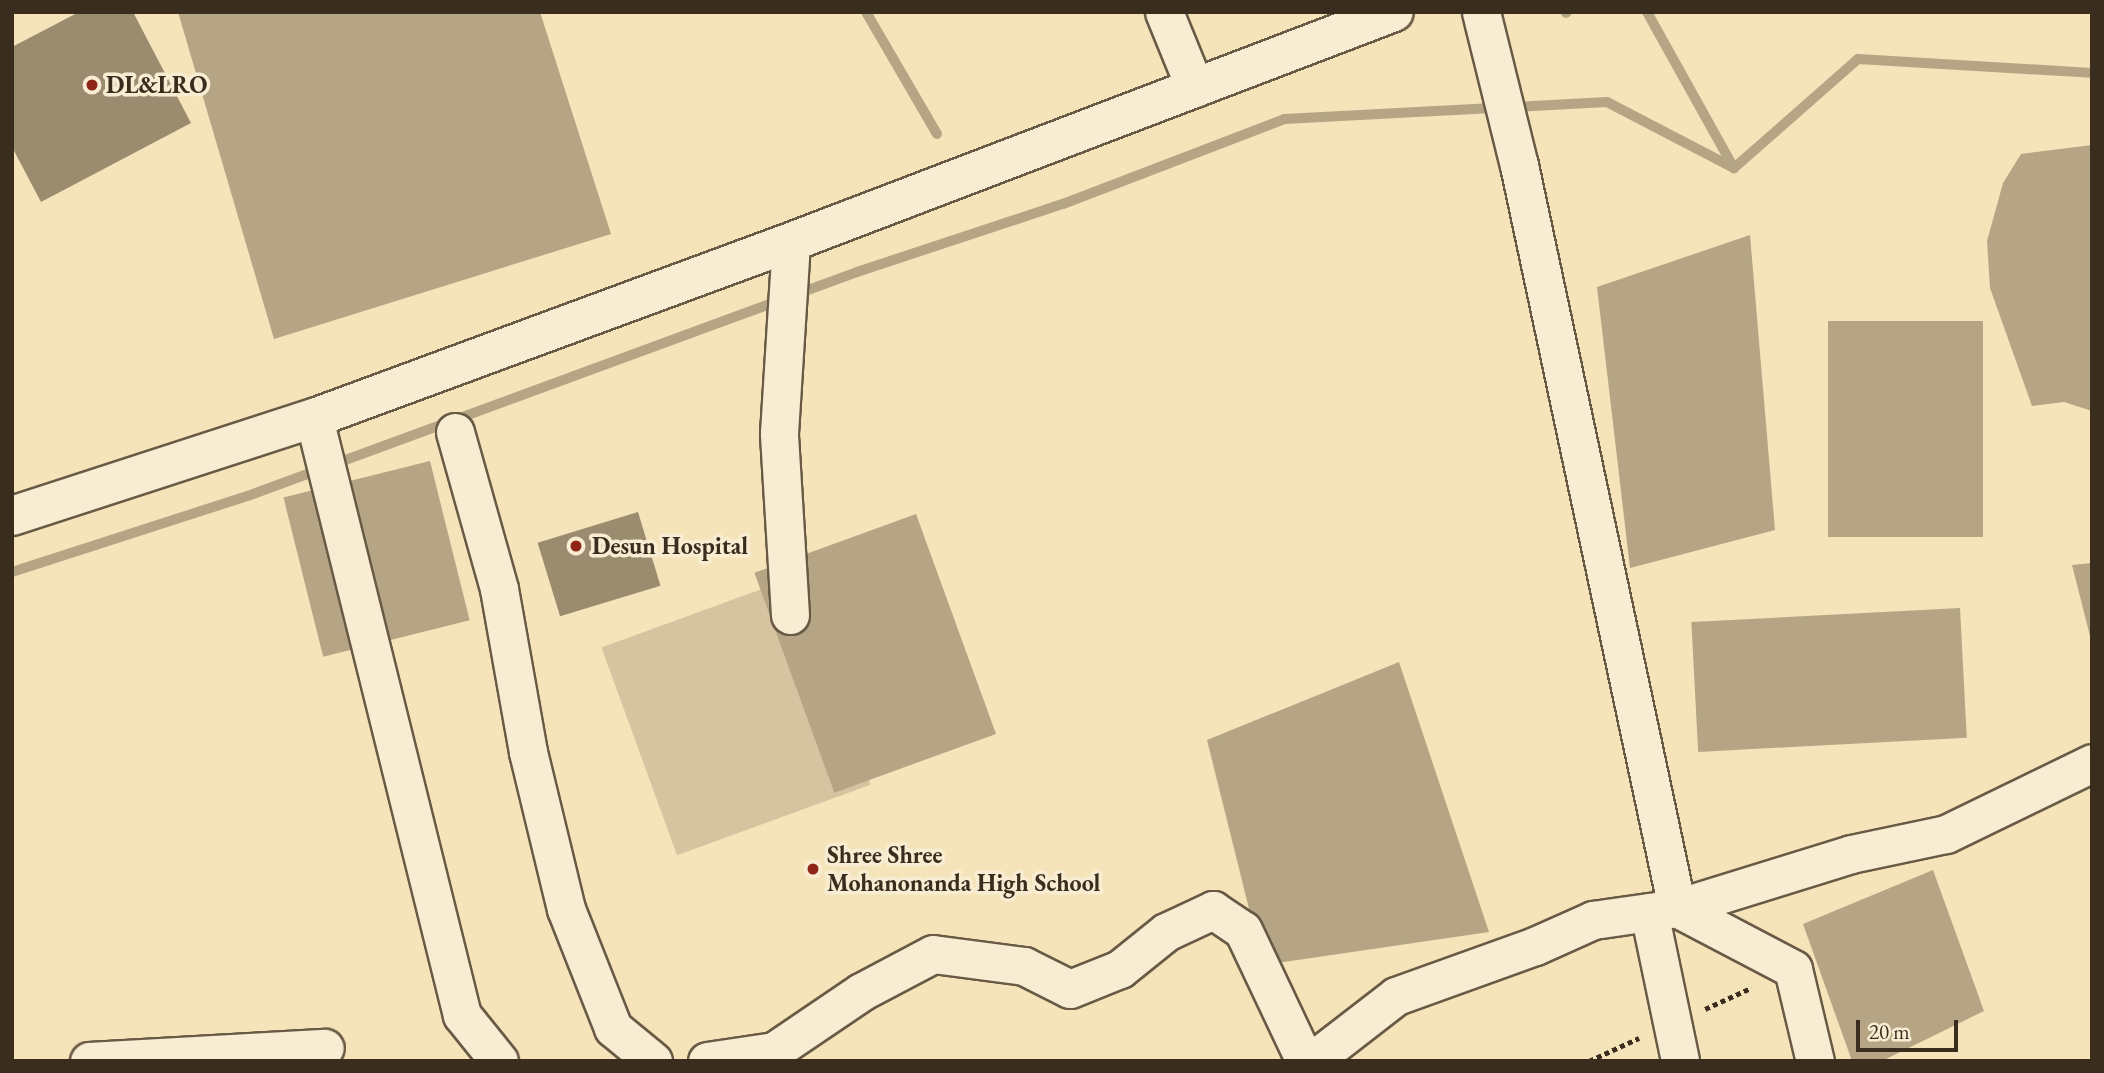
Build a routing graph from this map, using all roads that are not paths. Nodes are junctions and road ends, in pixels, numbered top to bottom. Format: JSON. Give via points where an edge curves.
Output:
{"nodes":[{"id":1,"x":1164,"y":12,"type":"edge"},
{"id":2,"x":1394,"y":12,"type":"edge"},
{"id":3,"x":1481,"y":12,"type":"edge"},
{"id":4,"x":1195,"y":88,"type":"junction"},
{"id":5,"x":791,"y":243,"type":"junction"},
{"id":6,"x":314,"y":418,"type":"junction"},
{"id":7,"x":456,"y":432,"type":"dead end"},
{"id":8,"x":12,"y":516,"type":"edge"},
{"id":9,"x":790,"y":615,"type":"dead end"},
{"id":10,"x":2092,"y":763,"type":"edge"},
{"id":11,"x":1663,"y":910,"type":"junction"},
{"id":12,"x":325,"y":1048,"type":"dead end"},
{"id":13,"x":651,"y":1059,"type":"edge"},
{"id":14,"x":89,"y":1061,"type":"edge"},
{"id":15,"x":499,"y":1061,"type":"edge"},
{"id":16,"x":696,"y":1061,"type":"edge"},
{"id":17,"x":707,"y":1061,"type":"edge"},
{"id":18,"x":1305,"y":1061,"type":"edge"},
{"id":19,"x":1312,"y":1061,"type":"edge"},
{"id":20,"x":1680,"y":1061,"type":"edge"},
{"id":21,"x":1815,"y":1061,"type":"edge"}],
"edges":[{"from":1,"to":4,"type":"street"},
{"from":2,"to":4,"type":"main road"},
{"from":3,"to":11,"type":"street","via":[[1519,165]]},
{"from":4,"to":5,"type":"main road"},
{"from":5,"to":6,"type":"main road"},
{"from":5,"to":9,"type":"street","via":[[779,433]]},
{"from":6,"to":8,"type":"main road"},
{"from":6,"to":15,"type":"street","via":[[462,1015]]},
{"from":7,"to":13,"type":"street","via":[[499,589],[528,752],[566,909],[613,1028]]},
{"from":10,"to":11,"type":"street","via":[[1946,834],[1851,855]]},
{"from":11,"to":19,"type":"street","via":[[1593,920],[1396,996]]},
{"from":11,"to":20,"type":"street"},
{"from":11,"to":21,"type":"street","via":[[1793,969]]},
{"from":12,"to":14,"type":"street"},
{"from":13,"to":16,"type":"street"},
{"from":17,"to":18,"type":"street","via":[[775,1051],[861,992],[933,954],[1024,966],[1070,989],[1120,969],[1166,932],[1213,910],[1243,930]]}]}
